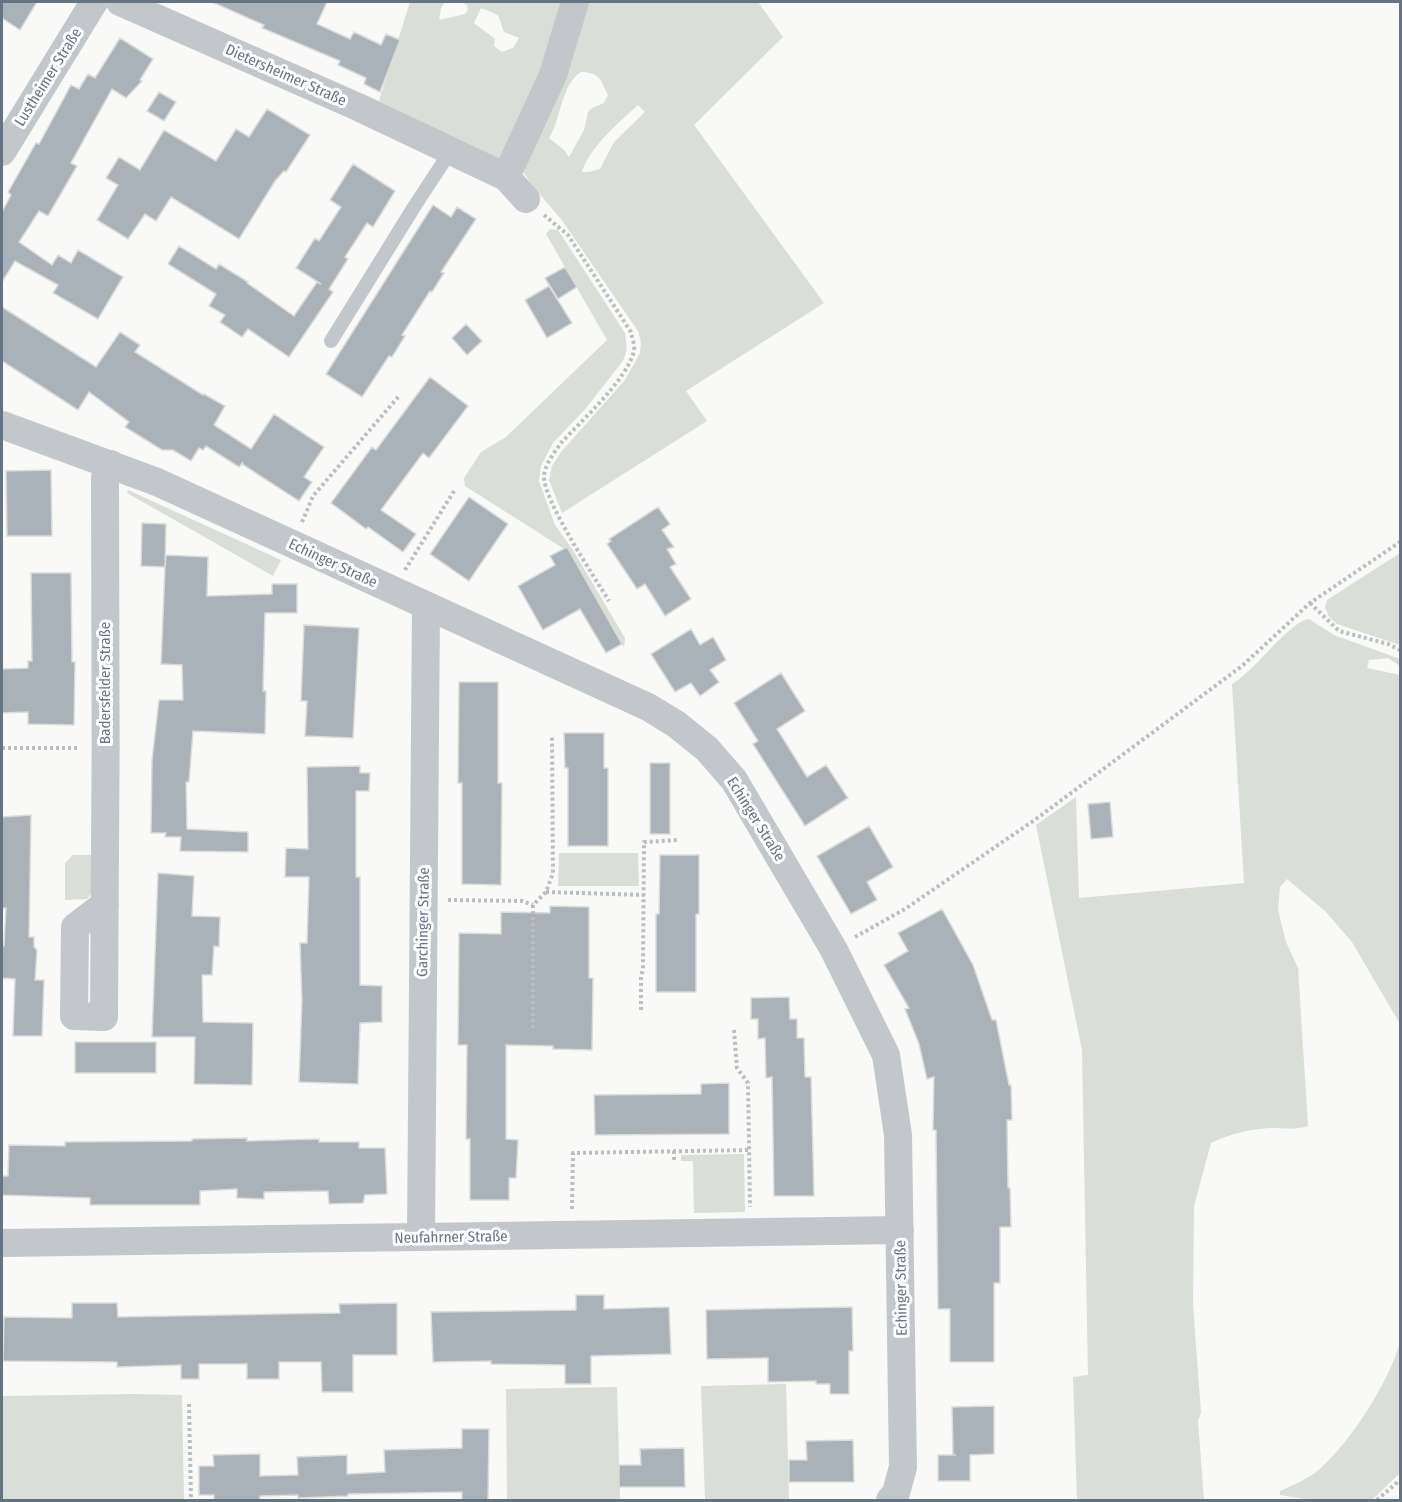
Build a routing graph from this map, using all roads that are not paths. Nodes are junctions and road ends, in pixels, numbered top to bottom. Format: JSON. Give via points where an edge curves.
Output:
{"nodes":[{"id":1,"x":94,"y":2,"type":"edge"},
{"id":2,"x":120,"y":2,"type":"edge"},
{"id":3,"x":575,"y":2,"type":"edge"},
{"id":4,"x":2,"y":152,"type":"edge"},
{"id":5,"x":450,"y":152,"type":"junction"},
{"id":6,"x":506,"y":177,"type":"junction"},
{"id":7,"x":526,"y":199,"type":"road end"},
{"id":8,"x":331,"y":341,"type":"dead end"},
{"id":9,"x":2,"y":425,"type":"edge"},
{"id":10,"x":111,"y":464,"type":"junction"},
{"id":11,"x":426,"y":606,"type":"junction"},
{"id":12,"x":105,"y":904,"type":"dead end"},
{"id":13,"x":900,"y":1230,"type":"junction"},
{"id":14,"x":420,"y":1237,"type":"junction"},
{"id":15,"x":2,"y":1244,"type":"edge"},
{"id":16,"x":891,"y":1500,"type":"edge"}],
"edges":[{"from":1,"to":4,"type":"street","name":"Lustheimer Straße"},
{"from":2,"to":5,"type":"street","name":"Dietersheimer Straße"},
{"from":3,"to":6,"type":"street","via":[[553,75]]},
{"from":5,"to":6,"type":"street","name":"Dietersheimer Straße"},
{"from":5,"to":8,"type":"lane"},
{"from":6,"to":7,"type":"street","name":"Dietersheimer Straße"},
{"from":9,"to":10,"type":"street","name":"Echinger Straße"},
{"from":10,"to":11,"type":"street","name":"Echinger Straße"},
{"from":10,"to":12,"type":"street","name":"Badersfelder Straße","via":[[105,478]]},
{"from":11,"to":13,"type":"street","name":"Echinger Straße","via":[[648,707],[692,736],[734,780],[834,950],[886,1055],[898,1135]]},
{"from":11,"to":14,"type":"street","name":"Garchinger Straße"},
{"from":13,"to":14,"type":"street","name":"Neufahrner Straße"},
{"from":13,"to":16,"type":"street","name":"Echinger Straße","via":[[903,1467]]},
{"from":14,"to":15,"type":"street","name":"Neufahrner Straße"}]}
